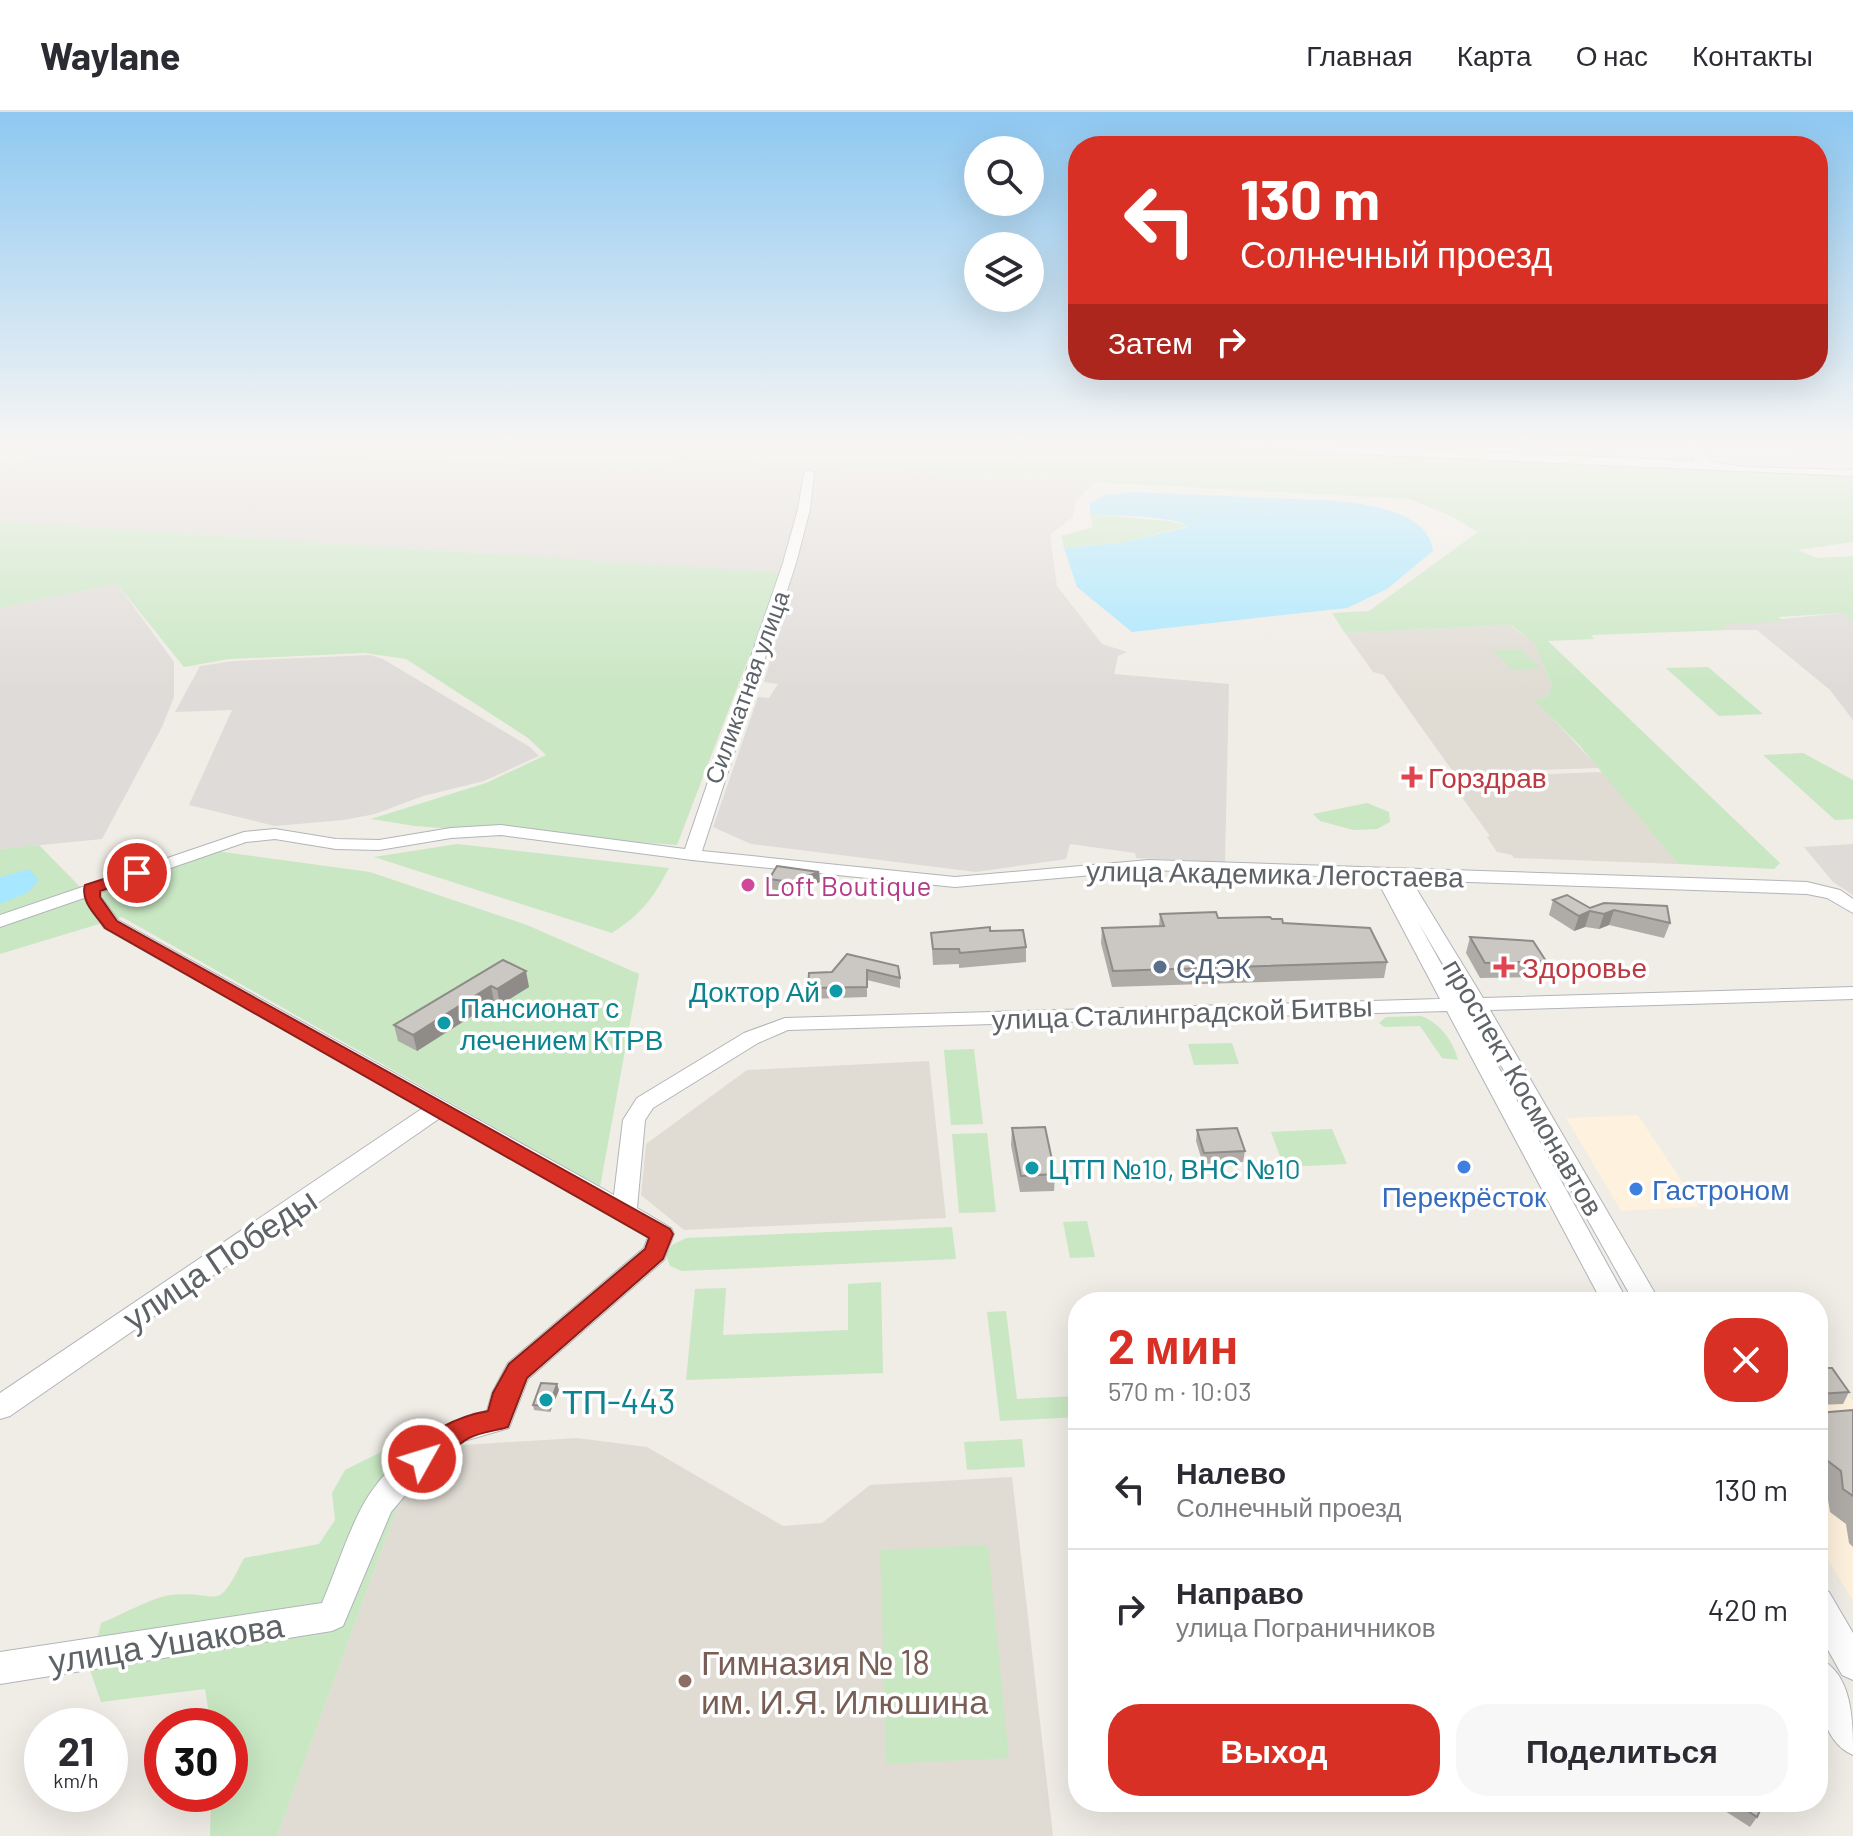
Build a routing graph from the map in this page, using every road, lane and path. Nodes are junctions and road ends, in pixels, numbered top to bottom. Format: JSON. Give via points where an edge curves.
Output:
{"nodes":[{"id":1,"x":800,"y":526,"type":"edge"},
{"id":2,"x":692,"y":855,"type":"junction"},
{"id":3,"x":1390,"y":873,"type":"junction"},
{"id":4,"x":91,"y":889,"type":"junction"},
{"id":5,"x":1853,"y":907,"type":"edge"},
{"id":6,"x":0,"y":921,"type":"edge"},
{"id":7,"x":1853,"y":993,"type":"edge"},
{"id":8,"x":1465,"y":1004,"type":"junction"},
{"id":9,"x":439,"y":1108,"type":"junction"},
{"id":10,"x":624,"y":1212,"type":"junction"},
{"id":11,"x":1610,"y":1292,"type":"edge"},
{"id":12,"x":1641,"y":1292,"type":"edge"},
{"id":13,"x":0,"y":1408,"type":"edge"},
{"id":14,"x":1828,"y":1620,"type":"edge"},
{"id":15,"x":1853,"y":1664,"type":"edge"},
{"id":16,"x":0,"y":1668,"type":"edge"},
{"id":17,"x":1828,"y":1692,"type":"edge"},
{"id":18,"x":1853,"y":1738,"type":"edge"}],
"edges":[{"from":1,"to":2,"type":"street","name":"Силикатная улица","via":[[768,635],[710,786]]},
{"from":2,"to":3,"type":"street","name":"улица Академика Легостаева","via":[[955,882],[1149,865]]},
{"from":2,"to":4,"type":"street","name":"улица Академика Легостаева","via":[[501,830],[379,845],[275,834],[220,843]]},
{"from":3,"to":5,"type":"street","name":"улица Академика Легостаева","via":[[1807,888],[1833,894]]},
{"from":3,"to":8,"type":"street","name":"проспект Космонавтов"},
{"from":4,"to":6,"type":"street","name":"улица Академика Легостаева"},
{"from":4,"to":9,"type":"street","via":[[111,924]]},
{"from":7,"to":8,"type":"street","name":"улица Сталинградской Битвы"},
{"from":8,"to":10,"type":"street","name":"улица Сталинградской Битвы","via":[[785,1024],[751,1038],[645,1103],[634,1120]]},
{"from":8,"to":11,"type":"street","name":"проспект Космонавтов"},
{"from":8,"to":12,"type":"street","name":"проспект Космонавтов"},
{"from":9,"to":10,"type":"street"},
{"from":9,"to":13,"type":"street","name":"улица Победы"},
{"from":10,"to":16,"type":"street","name":"улица Ушакова","via":[[662,1234],[655,1253],[518,1371],[499,1420],[454,1433],[408,1471],[379,1504],[332,1616]]},
{"from":14,"to":15,"type":"street"},
{"from":17,"to":18,"type":"street"}]}
